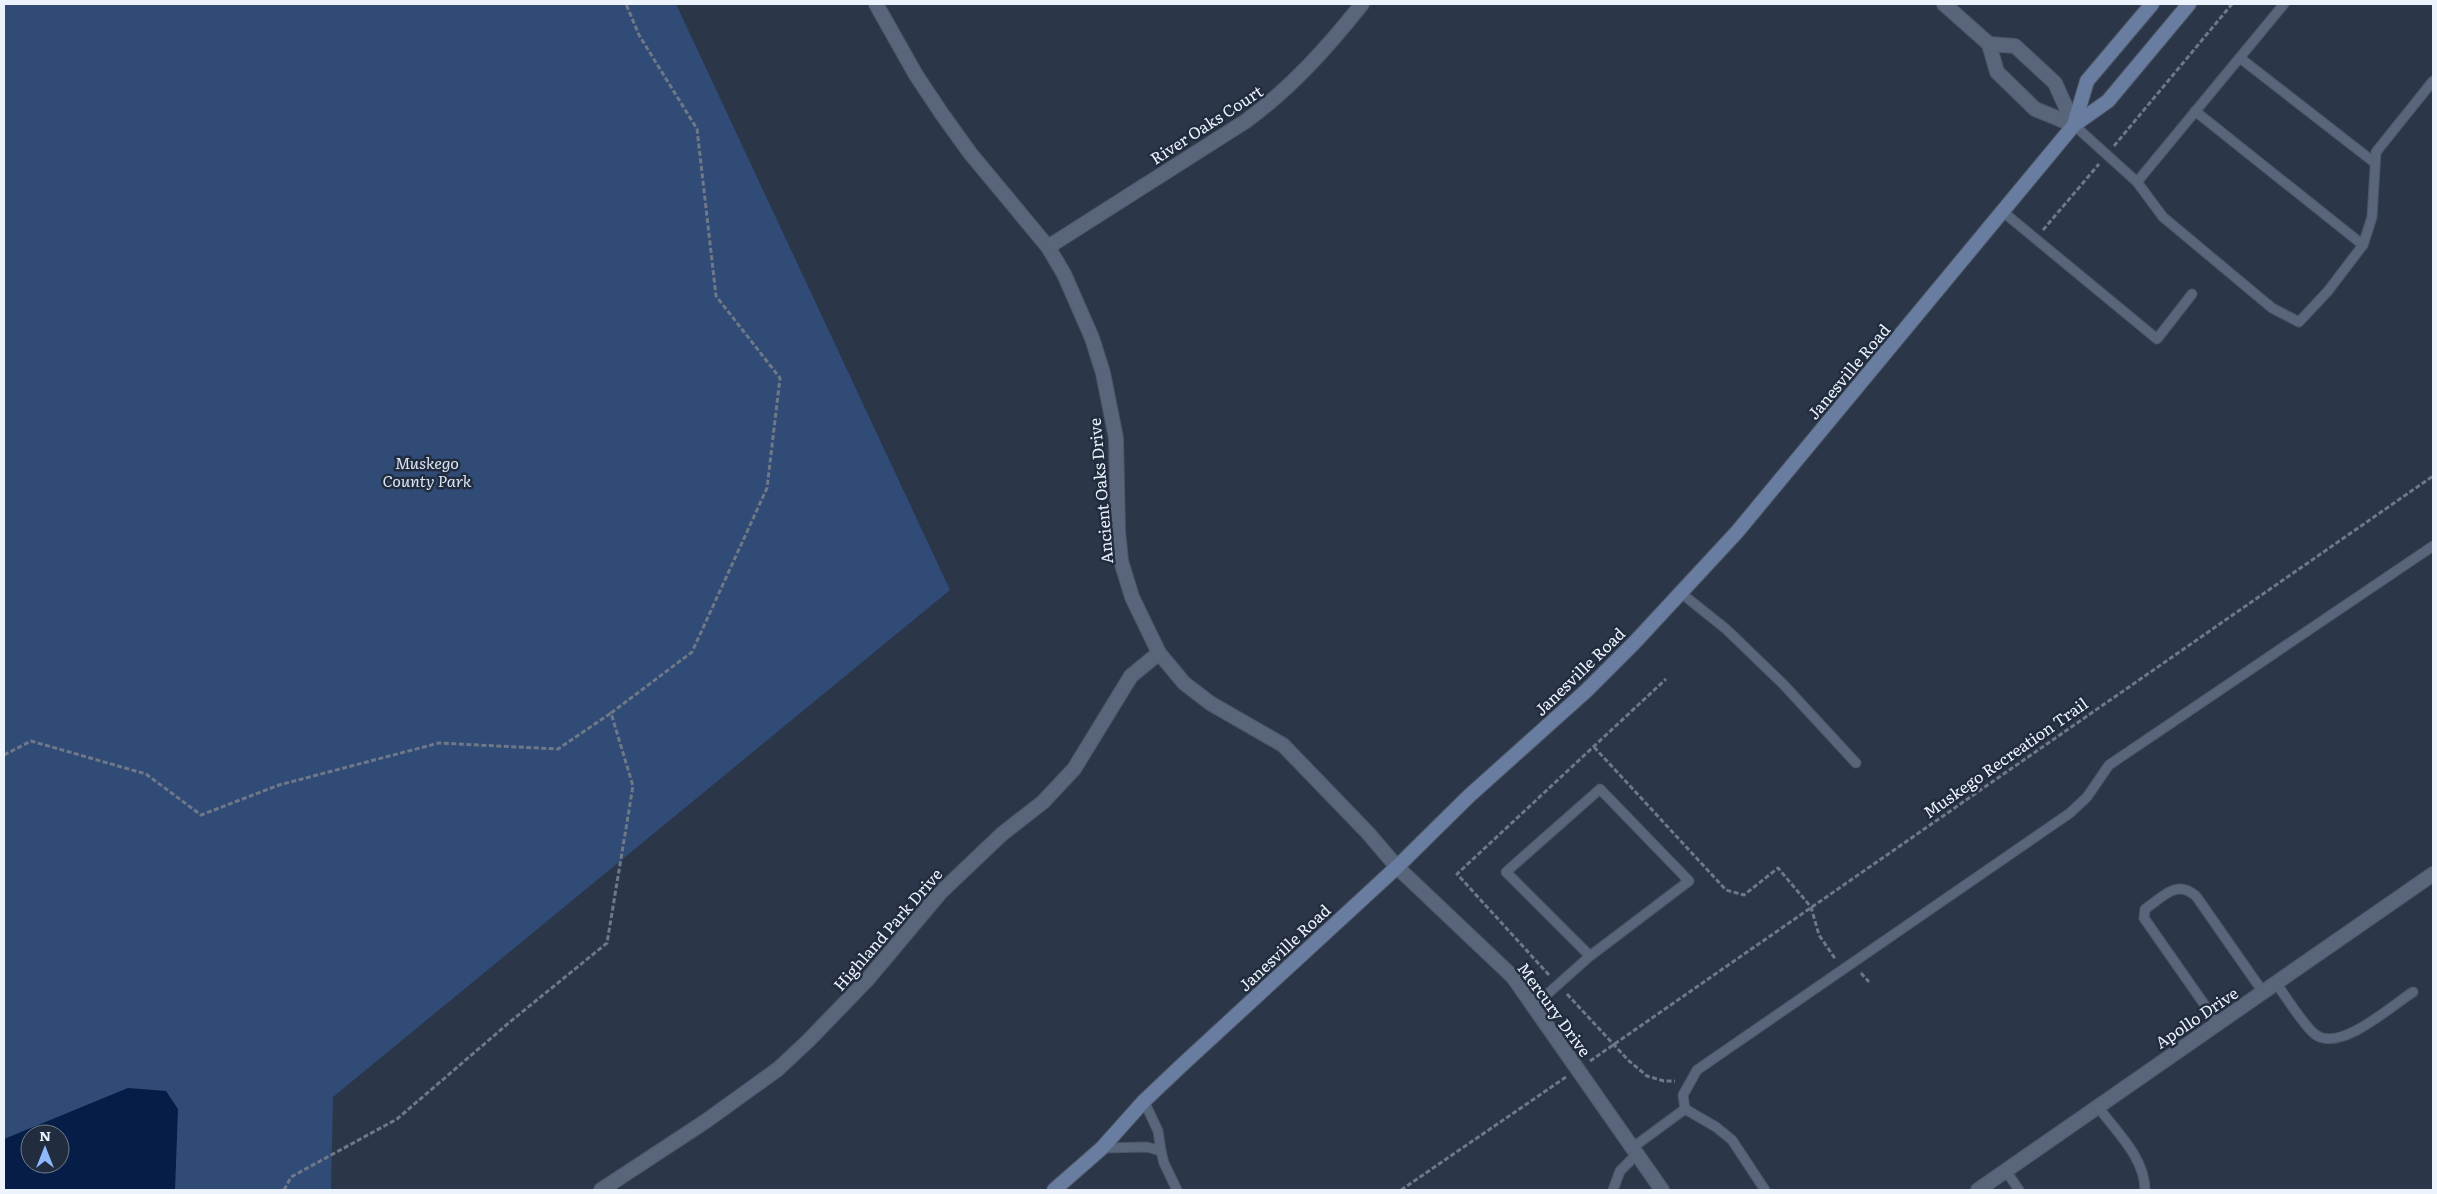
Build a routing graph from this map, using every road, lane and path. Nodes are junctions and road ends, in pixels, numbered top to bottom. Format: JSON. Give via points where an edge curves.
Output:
{"nodes":[{"id":1,"x":626,"y":4,"type":"edge"},
{"id":2,"x":876,"y":4,"type":"edge"},
{"id":3,"x":1362,"y":4,"type":"edge"},
{"id":4,"x":1944,"y":4,"type":"edge"},
{"id":5,"x":2152,"y":4,"type":"edge"},
{"id":6,"x":2189,"y":4,"type":"edge"},
{"id":7,"x":2232,"y":4,"type":"edge"},
{"id":8,"x":2284,"y":4,"type":"edge"},
{"id":9,"x":1989,"y":44,"type":"junction"},
{"id":10,"x":2240,"y":58,"type":"junction"},
{"id":11,"x":2433,"y":81,"type":"edge"},
{"id":12,"x":2195,"y":111,"type":"junction"},
{"id":13,"x":2074,"y":125,"type":"junction"},
{"id":14,"x":2106,"y":155,"type":"junction"},
{"id":15,"x":2375,"y":163,"type":"junction"},
{"id":16,"x":2137,"y":182,"type":"junction"},
{"id":17,"x":2002,"y":211,"type":"junction"},
{"id":18,"x":2036,"y":238,"type":"junction"},
{"id":19,"x":2363,"y":245,"type":"junction"},
{"id":20,"x":1048,"y":247,"type":"junction"},
{"id":21,"x":2192,"y":294,"type":"dead end"},
{"id":22,"x":2433,"y":476,"type":"edge"},
{"id":23,"x":2433,"y":546,"type":"edge"},
{"id":24,"x":1681,"y":594,"type":"junction"},
{"id":25,"x":1159,"y":653,"type":"junction"},
{"id":26,"x":1666,"y":679,"type":"dead end"},
{"id":27,"x":611,"y":713,"type":"junction"},
{"id":28,"x":1594,"y":747,"type":"junction"},
{"id":29,"x":4,"y":755,"type":"edge"},
{"id":30,"x":1856,"y":763,"type":"dead end"},
{"id":31,"x":1396,"y":868,"type":"junction"},
{"id":32,"x":2433,"y":874,"type":"edge"},
{"id":33,"x":1811,"y":907,"type":"junction"},
{"id":34,"x":1815,"y":920,"type":"dead end"},
{"id":35,"x":1590,"y":956,"type":"junction"},
{"id":36,"x":2276,"y":983,"type":"junction"},
{"id":37,"x":1558,"y":984,"type":"junction"},
{"id":38,"x":2262,"y":992,"type":"junction"},
{"id":39,"x":2413,"y":992,"type":"dead end"},
{"id":40,"x":1534,"y":1006,"type":"junction"},
{"id":41,"x":2218,"y":1024,"type":"junction"},
{"id":42,"x":1615,"y":1044,"type":"junction"},
{"id":43,"x":1592,"y":1059,"type":"dead end"},
{"id":44,"x":1569,"y":1075,"type":"dead end"},
{"id":45,"x":1691,"y":1081,"type":"junction"},
{"id":46,"x":1144,"y":1101,"type":"junction"},
{"id":47,"x":2098,"y":1106,"type":"junction"},
{"id":48,"x":1685,"y":1109,"type":"junction"},
{"id":49,"x":1102,"y":1148,"type":"junction"},
{"id":50,"x":1161,"y":1151,"type":"junction"},
{"id":51,"x":1635,"y":1151,"type":"junction"},
{"id":52,"x":2006,"y":1171,"type":"junction"},
{"id":53,"x":284,"y":1190,"type":"edge"},
{"id":54,"x":601,"y":1190,"type":"edge"},
{"id":55,"x":1054,"y":1190,"type":"edge"},
{"id":56,"x":1177,"y":1190,"type":"edge"},
{"id":57,"x":1400,"y":1190,"type":"edge"},
{"id":58,"x":1613,"y":1190,"type":"edge"},
{"id":59,"x":1662,"y":1190,"type":"edge"},
{"id":60,"x":1764,"y":1190,"type":"edge"},
{"id":61,"x":1978,"y":1190,"type":"edge"},
{"id":62,"x":2019,"y":1190,"type":"edge"},
{"id":63,"x":2146,"y":1190,"type":"edge"}],
"edges":[{"from":1,"to":27,"type":"path","via":[[639,34],[696,129],[716,296],[780,378],[767,488],[692,652]]},
{"from":2,"to":20,"type":"street","name":"Ancient Oaks Drive","via":[[942,114]]},
{"from":3,"to":20,"type":"street","name":"River Oaks Court","via":[[1314,62],[1276,100]]},
{"from":4,"to":9,"type":"street"},
{"from":5,"to":13,"type":"main road","name":"Janesville Road","via":[[2087,81]]},
{"from":6,"to":13,"type":"main road","name":"Janesville Road","via":[[2108,101]]},
{"from":7,"to":14,"type":"path"},
{"from":8,"to":10,"type":"lane"},
{"from":9,"to":13,"type":"street","via":[[1997,72],[2035,108]]},
{"from":9,"to":13,"type":"street","via":[[2015,46],[2055,83]]},
{"from":10,"to":12,"type":"lane"},
{"from":10,"to":15,"type":"lane"},
{"from":11,"to":15,"type":"lane","via":[[2376,152]]},
{"from":12,"to":16,"type":"lane"},
{"from":12,"to":19,"type":"lane"},
{"from":13,"to":14,"type":"lane"},
{"from":13,"to":17,"type":"main road","name":"Janesville Road"},
{"from":14,"to":16,"type":"lane"},
{"from":14,"to":18,"type":"path"},
{"from":15,"to":19,"type":"lane","via":[[2372,217]]},
{"from":16,"to":19,"type":"lane","via":[[2162,217],[2272,308],[2299,322]]},
{"from":17,"to":18,"type":"lane"},
{"from":17,"to":24,"type":"main road","name":"Janesville Road","via":[[1737,532]]},
{"from":18,"to":21,"type":"lane","via":[[2157,339]]},
{"from":20,"to":25,"type":"street","name":"Ancient Oaks Drive","via":[[1064,274],[1092,338],[1103,373],[1116,438],[1118,531],[1122,561],[1132,597]]},
{"from":22,"to":33,"type":"path","name":"Muskego Recreation Trail"},
{"from":23,"to":45,"type":"lane","via":[[2109,765],[2087,797],[2070,813],[1697,1070]]},
{"from":24,"to":30,"type":"lane","via":[[1733,636]]},
{"from":24,"to":31,"type":"main road","name":"Janesville Road","via":[[1586,691],[1469,796]]},
{"from":25,"to":31,"type":"street","name":"Ancient Oaks Drive","via":[[1184,683],[1210,703],[1283,745],[1368,833]]},
{"from":25,"to":54,"type":"street","name":"Highland Park Drive","via":[[1131,676],[1074,769],[1043,802],[1002,834],[940,893],[867,980],[808,1041],[778,1069],[706,1121]]},
{"from":26,"to":28,"type":"path"},
{"from":27,"to":29,"type":"path","via":[[558,749],[439,743],[279,785],[201,815],[146,774],[32,741]]},
{"from":27,"to":53,"type":"path","via":[[633,786],[608,943],[510,1021],[397,1119],[291,1177]]},
{"from":28,"to":33,"type":"path","via":[[1726,890],[1744,895],[1778,868]]},
{"from":28,"to":37,"type":"path","via":[[1457,874]]},
{"from":31,"to":40,"type":"street","name":"Mercury Drive","via":[[1513,977]]},
{"from":31,"to":46,"type":"main road","name":"Janesville Road"},
{"from":32,"to":36,"type":"street","name":"Apollo Drive"},
{"from":33,"to":34,"type":"path"},
{"from":33,"to":42,"type":"path","name":"Muskego Recreation Trail"},
{"from":35,"to":35,"type":"lane","via":[[1689,881],[1600,789],[1506,872]]},
{"from":35,"to":37,"type":"lane"},
{"from":36,"to":38,"type":"street","name":"Apollo Drive"},
{"from":36,"to":39,"type":"lane","via":[[2315,1035],[2329,1040],[2346,1037]]},
{"from":37,"to":40,"type":"lane"},
{"from":37,"to":42,"type":"path"},
{"from":38,"to":41,"type":"street","name":"Apollo Drive"},
{"from":38,"to":41,"type":"lane","via":[[2196,896],[2187,888],[2177,888],[2145,910],[2144,918]]},
{"from":40,"to":51,"type":"street","name":"Mercury Drive"},
{"from":41,"to":47,"type":"street","name":"Apollo Drive"},
{"from":42,"to":43,"type":"path","name":"Muskego Recreation Trail"},
{"from":42,"to":45,"type":"path","via":[[1647,1076],[1664,1081]]},
{"from":44,"to":57,"type":"path"},
{"from":45,"to":48,"type":"lane","via":[[1683,1095]]},
{"from":46,"to":49,"type":"main road","name":"Janesville Road"},
{"from":46,"to":50,"type":"lane","via":[[1158,1131]]},
{"from":47,"to":52,"type":"street","name":"Apollo Drive"},
{"from":47,"to":63,"type":"lane","via":[[2140,1165]]},
{"from":48,"to":51,"type":"lane"},
{"from":48,"to":60,"type":"lane","via":[[1716,1126],[1732,1140]]},
{"from":49,"to":50,"type":"lane","via":[[1147,1147]]},
{"from":49,"to":55,"type":"main road","name":"Janesville Road"},
{"from":50,"to":56,"type":"lane"},
{"from":51,"to":58,"type":"lane","via":[[1620,1171]]},
{"from":51,"to":59,"type":"street","name":"Mercury Drive"},
{"from":52,"to":61,"type":"street","name":"Apollo Drive"},
{"from":52,"to":62,"type":"lane"}]}
